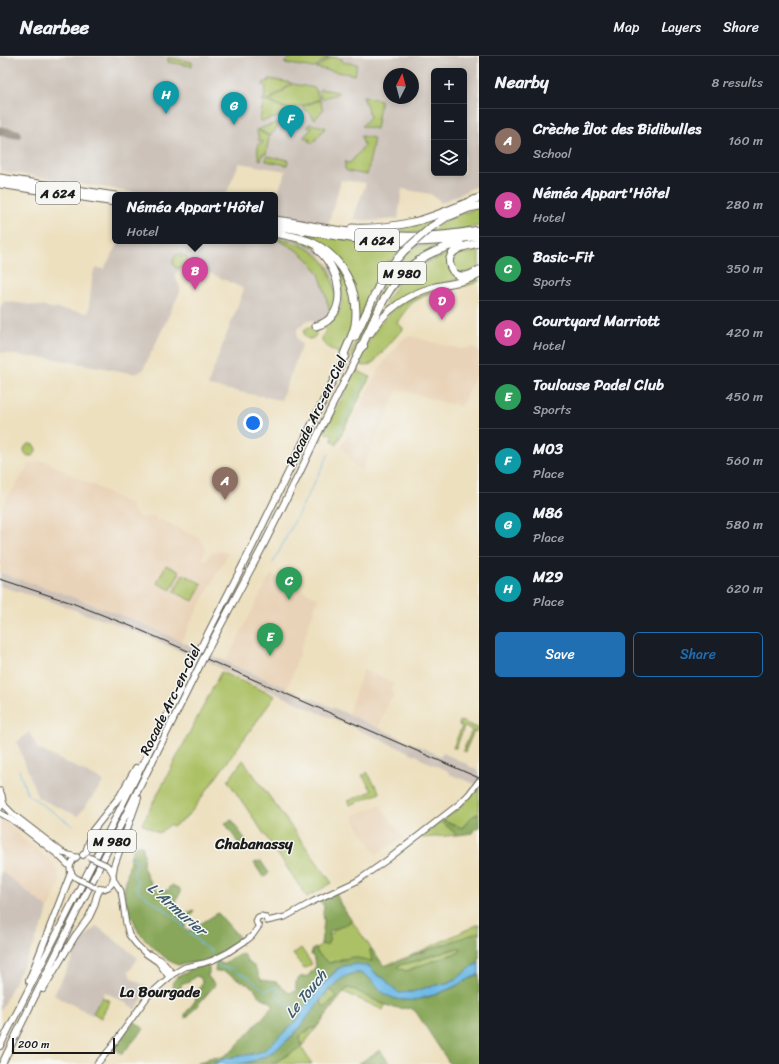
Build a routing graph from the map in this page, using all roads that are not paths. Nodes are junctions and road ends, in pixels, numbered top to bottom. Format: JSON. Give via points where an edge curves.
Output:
{"nodes":[{"id":1,"x":0,"y":178,"type":"edge"},
{"id":2,"x":0,"y":184,"type":"edge"},
{"id":3,"x":112,"y":196,"type":"edge"},
{"id":4,"x":479,"y":201,"type":"edge"},
{"id":5,"x":112,"y":202,"type":"edge"},
{"id":6,"x":278,"y":220,"type":"edge"},
{"id":7,"x":300,"y":223,"type":"junction"},
{"id":8,"x":278,"y":226,"type":"edge"},
{"id":9,"x":479,"y":230,"type":"edge"},
{"id":10,"x":278,"y":234,"type":"edge"},
{"id":11,"x":278,"y":234,"type":"edge"},
{"id":12,"x":479,"y":237,"type":"edge"},
{"id":13,"x":479,"y":243,"type":"edge"},
{"id":14,"x":479,"y":270,"type":"edge"},
{"id":15,"x":479,"y":275,"type":"edge"},
{"id":16,"x":316,"y":326,"type":"dead end"},
{"id":17,"x":361,"y":348,"type":"junction"},
{"id":18,"x":343,"y":359,"type":"junction"},
{"id":19,"x":166,"y":717,"type":"junction"},
{"id":20,"x":150,"y":767,"type":"junction"},
{"id":21,"x":479,"y":781,"type":"edge"},
{"id":22,"x":0,"y":791,"type":"edge"},
{"id":23,"x":3,"y":801,"type":"junction"},
{"id":24,"x":0,"y":808,"type":"edge"},
{"id":25,"x":0,"y":813,"type":"edge"},
{"id":26,"x":83,"y":856,"type":"junction"},
{"id":27,"x":71,"y":870,"type":"junction"},
{"id":28,"x":113,"y":872,"type":"junction"},
{"id":29,"x":113,"y":879,"type":"junction"},
{"id":30,"x":98,"y":888,"type":"junction"},
{"id":31,"x":108,"y":888,"type":"junction"},
{"id":32,"x":122,"y":895,"type":"junction"},
{"id":33,"x":267,"y":921,"type":"junction"},
{"id":34,"x":259,"y":926,"type":"junction"},
{"id":35,"x":171,"y":975,"type":"junction"},
{"id":36,"x":17,"y":1010,"type":"junction"},
{"id":37,"x":25,"y":1016,"type":"junction"},
{"id":38,"x":0,"y":1046,"type":"edge"},
{"id":39,"x":2,"y":1064,"type":"edge"},
{"id":40,"x":97,"y":1064,"type":"edge"}],
"edges":[{"from":1,"to":3,"type":"highway","number":"A 624"},
{"from":2,"to":5,"type":"highway","number":"A 624"},
{"from":4,"to":7,"type":"highway","via":[[423,219],[387,227],[353,228]]},
{"from":4,"to":18,"type":"highway","number":"M 980","bridge":true,"via":[[449,215],[430,228],[389,268]]},
{"from":6,"to":7,"type":"highway","number":"A 624"},
{"from":7,"to":9,"type":"highway","number":"A 624","via":[[396,236],[439,235]]},
{"from":8,"to":12,"type":"highway","number":"A 624","via":[[396,242]]},
{"from":10,"to":16,"type":"highway","via":[[306,243],[318,250],[334,271],[339,296],[338,308],[324,323]]},
{"from":11,"to":18,"type":"highway","number":"M 980","via":[[301,238],[320,247],[329,253],[347,276],[354,293],[356,311],[354,330]]},
{"from":12,"to":17,"type":"highway","number":"M 980","via":[[432,252],[409,267],[395,281],[387,294]]},
{"from":13,"to":14,"type":"highway","via":[[455,251],[449,262],[452,271],[459,275],[469,275]]},
{"from":15,"to":17,"type":"highway","name":"Rocade Arc-en-Ciel","via":[[463,282],[426,290],[404,300],[381,319]]},
{"from":17,"to":20,"type":"highway","name":"Rocade Arc-en-Ciel","number":"M 980","bridge":true},
{"from":18,"to":19,"type":"highway","name":"Rocade Arc-en-Ciel","number":"M 980","bridge":true},
{"from":19,"to":26,"type":"highway","via":[[162,719],[125,789],[93,830]]},
{"from":19,"to":36,"type":"highway","name":"Rocade Arc-en-Ciel","number":"M 980"},
{"from":20,"to":28,"type":"highway"},
{"from":20,"to":37,"type":"highway","name":"Rocade Arc-en-Ciel","number":"M 980"},
{"from":21,"to":33,"type":"street","via":[[459,804],[357,881],[320,897],[285,917]]},
{"from":22,"to":23,"type":"street"},
{"from":23,"to":24,"type":"street"},
{"from":23,"to":26,"type":"street","via":[[24,823],[62,852],[69,856]]},
{"from":25,"to":27,"type":"street","via":[[58,854]]},
{"from":26,"to":27,"type":"street","via":[[72,862]]},
{"from":26,"to":28,"type":"street","bridge":true,"via":[[106,865]]},
{"from":27,"to":30,"type":"street","bridge":true,"via":[[78,879]]},
{"from":27,"to":36,"type":"highway"},
{"from":28,"to":29,"type":"street"},
{"from":29,"to":31,"type":"street"},
{"from":29,"to":32,"type":"street"},
{"from":30,"to":31,"type":"street"},
{"from":30,"to":37,"type":"highway","via":[[89,917],[52,973],[28,1016]]},
{"from":31,"to":32,"type":"street","via":[[115,889]]},
{"from":32,"to":35,"type":"street","via":[[127,929],[142,947],[161,960]]},
{"from":33,"to":34,"type":"street","via":[[264,926]]},
{"from":33,"to":34,"type":"street","via":[[265,917],[258,917],[256,921]]},
{"from":34,"to":35,"type":"street","via":[[252,936],[227,953],[210,961],[185,967]]},
{"from":35,"to":40,"type":"street","via":[[148,996]]},
{"from":36,"to":38,"type":"highway","name":"Rocade Arc-en-Ciel","number":"M 980"},
{"from":37,"to":39,"type":"highway","name":"Rocade Arc-en-Ciel","number":"M 980"}]}
